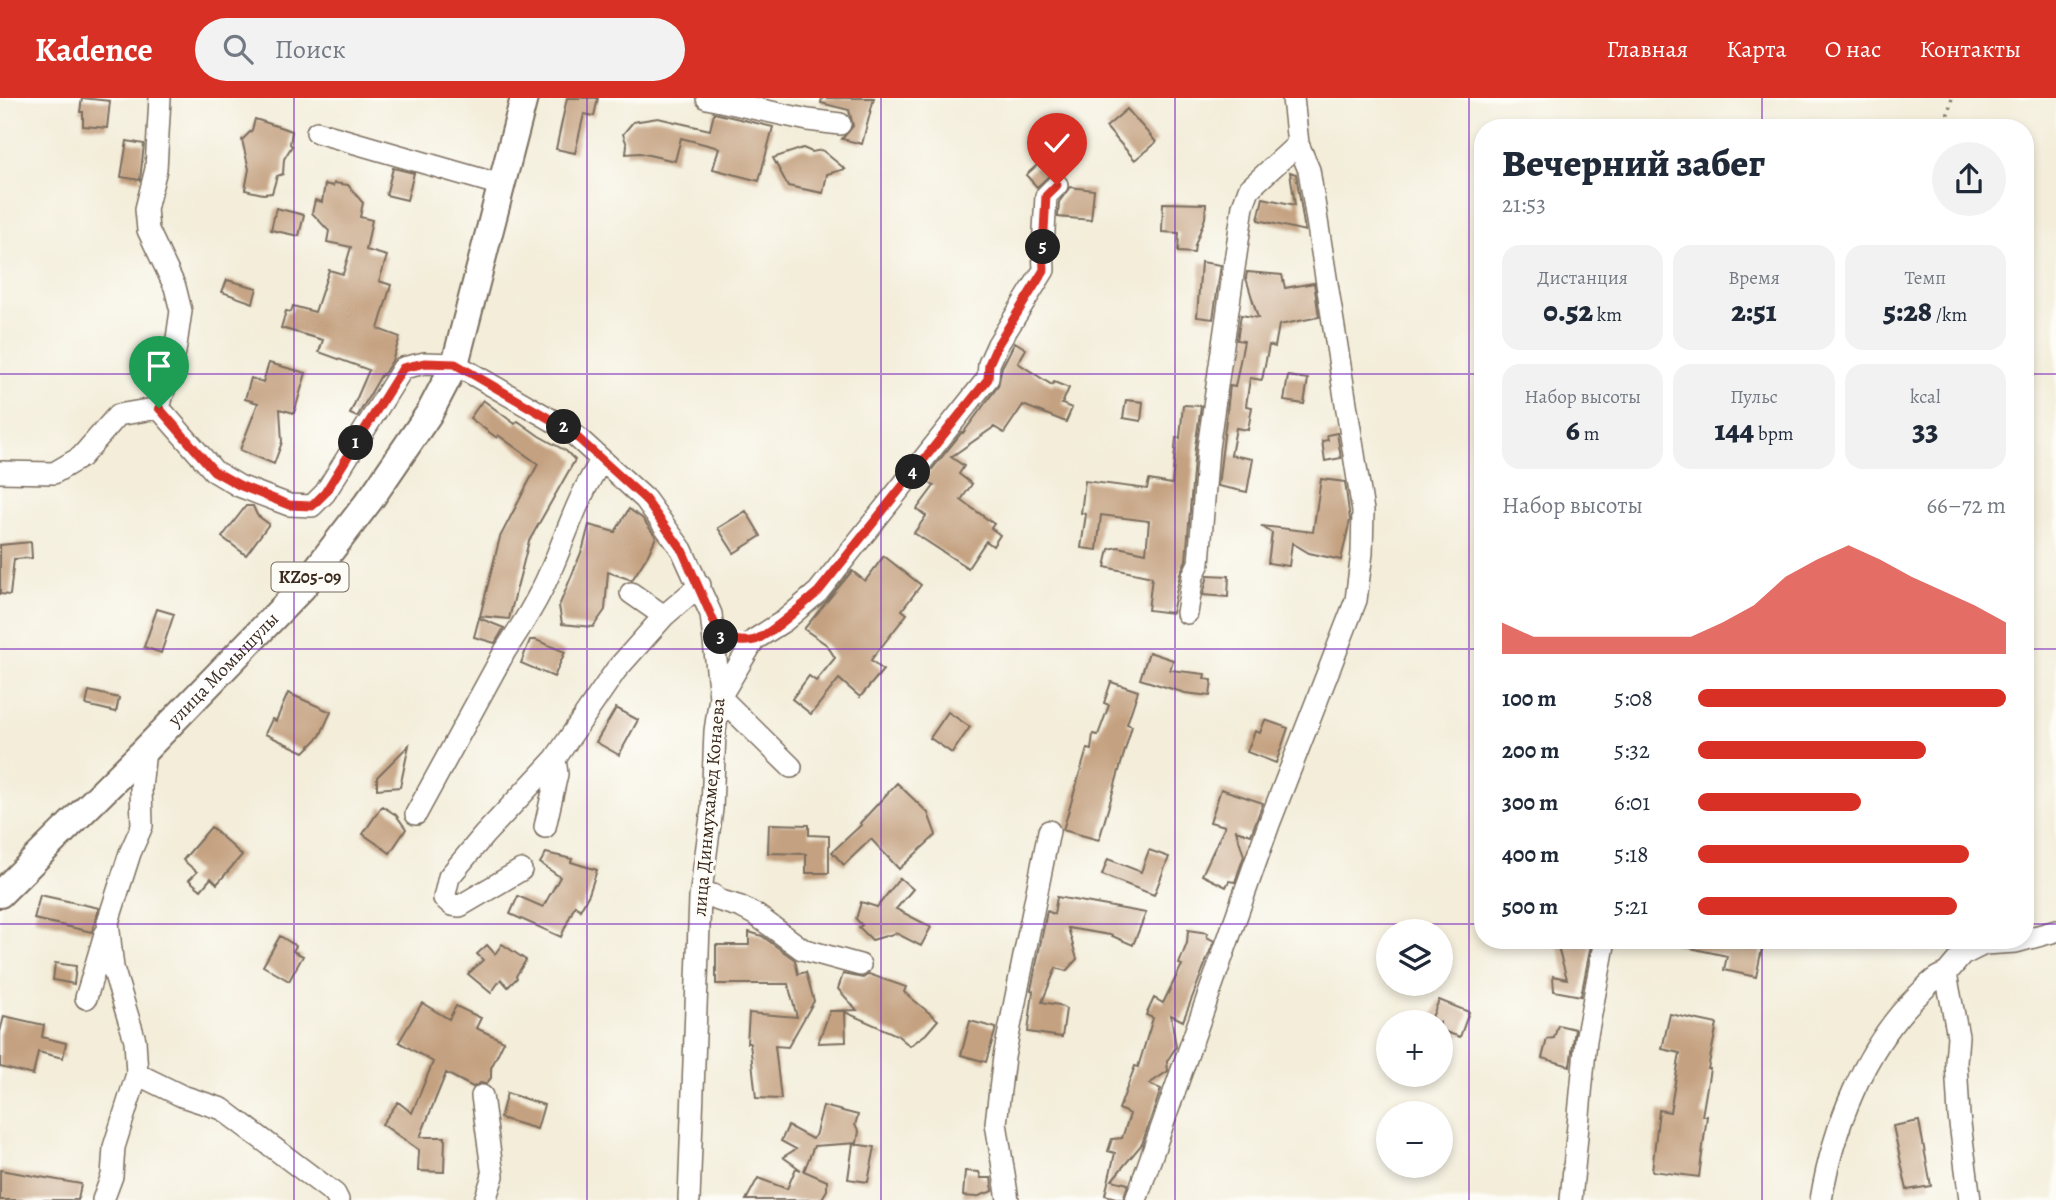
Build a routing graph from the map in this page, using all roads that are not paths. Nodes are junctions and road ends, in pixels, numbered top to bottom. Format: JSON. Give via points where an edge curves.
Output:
{"nodes":[{"id":1,"x":160,"y":98,"type":"edge"},
{"id":2,"x":524,"y":98,"type":"edge"},
{"id":3,"x":707,"y":98,"type":"edge"},
{"id":4,"x":1293,"y":98,"type":"edge"},
{"id":5,"x":840,"y":124,"type":"dead end"},
{"id":6,"x":317,"y":132,"type":"dead end"},
{"id":7,"x":1298,"y":144,"type":"junction"},
{"id":8,"x":501,"y":185,"type":"junction"},
{"id":9,"x":1057,"y":185,"type":"dead end"},
{"id":10,"x":455,"y":364,"type":"junction"},
{"id":11,"x":159,"y":408,"type":"junction"},
{"id":12,"x":602,"y":460,"type":"junction"},
{"id":13,"x":0,"y":472,"type":"edge"},
{"id":14,"x":700,"y":585,"type":"junction"},
{"id":15,"x":631,"y":593,"type":"dead end"},
{"id":16,"x":1187,"y":613,"type":"dead end"},
{"id":17,"x":711,"y":614,"type":"junction"},
{"id":18,"x":664,"y":616,"type":"junction"},
{"id":19,"x":754,"y":640,"type":"junction"},
{"id":20,"x":720,"y":697,"type":"junction"},
{"id":21,"x":145,"y":750,"type":"junction"},
{"id":22,"x":555,"y":759,"type":"junction"},
{"id":23,"x":791,"y":767,"type":"dead end"},
{"id":24,"x":416,"y":814,"type":"dead end"},
{"id":25,"x":545,"y":827,"type":"dead end"},
{"id":26,"x":1049,"y":831,"type":"dead end"},
{"id":27,"x":521,"y":870,"type":"dead end"},
{"id":28,"x":0,"y":894,"type":"edge"},
{"id":29,"x":700,"y":898,"type":"junction"},
{"id":30,"x":108,"y":922,"type":"junction"},
{"id":31,"x":2056,"y":931,"type":"edge"},
{"id":32,"x":2034,"y":937,"type":"edge"},
{"id":33,"x":1603,"y":949,"type":"edge"},
{"id":34,"x":1974,"y":949,"type":"edge"},
{"id":35,"x":860,"y":965,"type":"dead end"},
{"id":36,"x":1946,"y":974,"type":"junction"},
{"id":37,"x":86,"y":998,"type":"dead end"},
{"id":38,"x":137,"y":1074,"type":"junction"},
{"id":39,"x":482,"y":1096,"type":"dead end"},
{"id":40,"x":103,"y":1200,"type":"edge"},
{"id":41,"x":338,"y":1200,"type":"edge"},
{"id":42,"x":485,"y":1200,"type":"edge"},
{"id":43,"x":689,"y":1200,"type":"edge"},
{"id":44,"x":1008,"y":1200,"type":"edge"},
{"id":45,"x":1136,"y":1200,"type":"edge"},
{"id":46,"x":1571,"y":1200,"type":"edge"},
{"id":47,"x":1821,"y":1200,"type":"edge"},
{"id":48,"x":1970,"y":1200,"type":"edge"}],
"edges":[{"from":1,"to":11,"type":"street","via":[[156,169],[146,209],[148,230],[181,311]]},
{"from":2,"to":8,"type":"main road","number":"KZ05-09"},
{"from":3,"to":5,"type":"street"},
{"from":4,"to":7,"type":"street"},
{"from":6,"to":8,"type":"street"},
{"from":7,"to":16,"type":"street","via":[[1249,189],[1243,206],[1208,448],[1199,563]]},
{"from":7,"to":45,"type":"street","via":[[1309,170],[1363,511],[1356,600],[1269,824]]},
{"from":8,"to":10,"type":"main road","name":"улица Момышулы","number":"KZ05-09"},
{"from":9,"to":19,"type":"street","via":[[1046,196],[1044,270],[998,344],[988,379],[818,592]]},
{"from":10,"to":11,"type":"street","via":[[403,368],[325,493],[312,506],[289,505],[214,471]]},
{"from":10,"to":12,"type":"street","name":"лица Динмухамед Конаева","via":[[569,430]]},
{"from":10,"to":21,"type":"main road","name":"улица Момышулы","number":"KZ05-09","via":[[416,433],[302,588]]},
{"from":11,"to":13,"type":"street","via":[[118,415],[80,457],[54,473]]},
{"from":12,"to":14,"type":"street","name":"лица Динмухамед Конаева","via":[[645,499],[682,550]]},
{"from":12,"to":24,"type":"street","via":[[590,477],[522,628]]},
{"from":14,"to":17,"type":"street","name":"лица Динмухамед Конаева"},
{"from":14,"to":18,"type":"street"},
{"from":15,"to":18,"type":"street"},
{"from":17,"to":19,"type":"street","via":[[721,638]]},
{"from":17,"to":20,"type":"street","name":"лица Динмухамед Конаева"},
{"from":18,"to":22,"type":"street","via":[[616,670]]},
{"from":19,"to":20,"type":"street"},
{"from":20,"to":23,"type":"street"},
{"from":20,"to":29,"type":"street","name":"лица Динмухамед Конаева"},
{"from":21,"to":28,"type":"main road","name":"улица Момышулы","number":"KZ05-09"},
{"from":21,"to":30,"type":"street","via":[[142,826]]},
{"from":22,"to":25,"type":"street","via":[[557,774]]},
{"from":22,"to":27,"type":"street","via":[[449,877],[444,898],[460,906]]},
{"from":26,"to":44,"type":"street","via":[[1004,1057],[996,1123]]},
{"from":29,"to":35,"type":"street","via":[[712,895],[741,907],[802,949]]},
{"from":29,"to":43,"type":"street","name":"лица Динмухамед Конаева"},
{"from":30,"to":37,"type":"street"},
{"from":30,"to":38,"type":"street","via":[[113,968],[135,1040]]},
{"from":31,"to":32,"type":"street"},
{"from":33,"to":46,"type":"street","via":[[1587,1040]]},
{"from":34,"to":36,"type":"street","via":[[1962,955]]},
{"from":36,"to":47,"type":"street","via":[[1937,976],[1913,1000],[1867,1060],[1832,1146]]},
{"from":36,"to":48,"type":"street","via":[[1958,1036],[1959,1116]]},
{"from":38,"to":40,"type":"street"},
{"from":38,"to":41,"type":"street","via":[[222,1109]]},
{"from":39,"to":42,"type":"street","via":[[493,1176]]}]}
